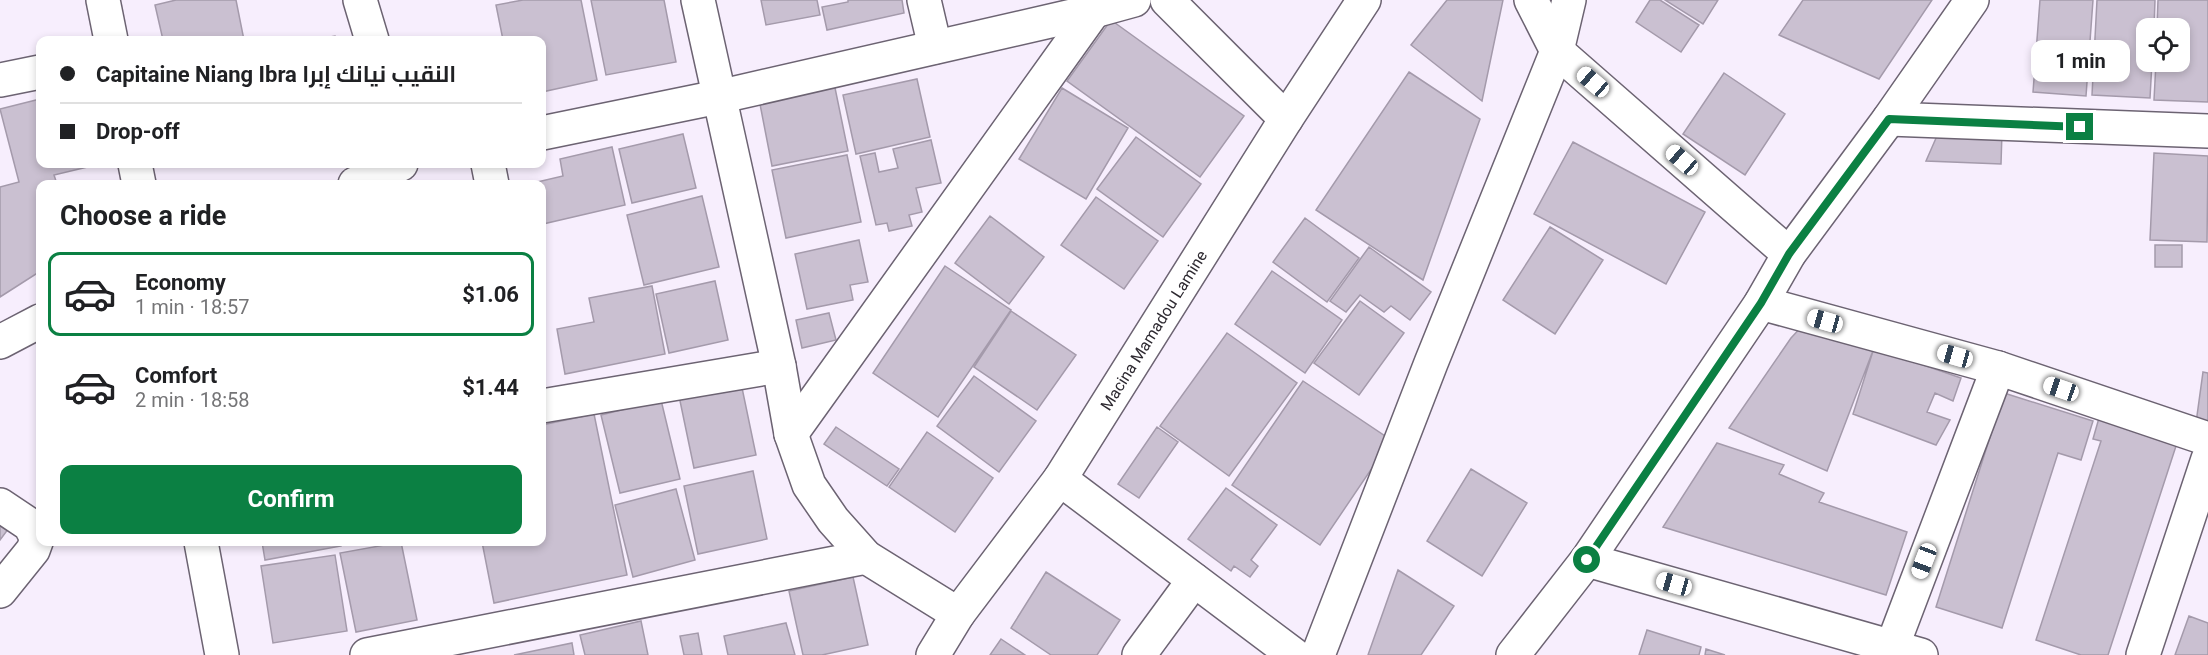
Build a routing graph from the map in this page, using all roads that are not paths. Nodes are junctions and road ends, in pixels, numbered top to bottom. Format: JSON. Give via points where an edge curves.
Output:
{"nodes":[{"id":1,"x":103,"y":0,"type":"edge"},
{"id":2,"x":360,"y":0,"type":"edge"},
{"id":3,"x":698,"y":0,"type":"edge"},
{"id":4,"x":924,"y":0,"type":"edge"},
{"id":5,"x":1134,"y":0,"type":"edge"},
{"id":6,"x":1167,"y":0,"type":"edge"},
{"id":7,"x":1364,"y":0,"type":"edge"},
{"id":8,"x":1530,"y":0,"type":"edge"},
{"id":9,"x":1569,"y":0,"type":"edge"},
{"id":10,"x":1972,"y":0,"type":"edge"},
{"id":11,"x":1094,"y":11,"type":"junction"},
{"id":12,"x":110,"y":36,"type":"edge"},
{"id":13,"x":371,"y":36,"type":"edge"},
{"id":14,"x":935,"y":47,"type":"junction"},
{"id":15,"x":1557,"y":51,"type":"junction"},
{"id":16,"x":36,"y":73,"type":"edge"},
{"id":17,"x":0,"y":80,"type":"edge"},
{"id":18,"x":718,"y":97,"type":"junction"},
{"id":19,"x":1286,"y":119,"type":"junction"},
{"id":20,"x":1889,"y":119,"type":"junction"},
{"id":21,"x":2208,"y":131,"type":"edge"},
{"id":22,"x":546,"y":132,"type":"edge"},
{"id":23,"x":392,"y":168,"type":"edge"},
{"id":24,"x":365,"y":180,"type":"edge"},
{"id":25,"x":1789,"y":254,"type":"junction"},
{"id":26,"x":1761,"y":303,"type":"junction"},
{"id":27,"x":36,"y":323,"type":"edge"},
{"id":28,"x":0,"y":342,"type":"edge"},
{"id":29,"x":778,"y":366,"type":"junction"},
{"id":30,"x":1998,"y":368,"type":"junction"},
{"id":31,"x":546,"y":405,"type":"edge"},
{"id":32,"x":791,"y":434,"type":"junction"},
{"id":33,"x":2208,"y":439,"type":"edge"},
{"id":34,"x":2208,"y":459,"type":"edge"},
{"id":35,"x":1060,"y":479,"type":"junction"},
{"id":36,"x":0,"y":505,"type":"edge"},
{"id":37,"x":36,"y":537,"type":"edge"},
{"id":38,"x":36,"y":542,"type":"edge"},
{"id":39,"x":202,"y":546,"type":"edge"},
{"id":40,"x":866,"y":556,"type":"junction"},
{"id":41,"x":1587,"y":560,"type":"junction"},
{"id":42,"x":1194,"y":580,"type":"junction"},
{"id":43,"x":0,"y":591,"type":"edge"},
{"id":44,"x":958,"y":614,"type":"junction"},
{"id":45,"x":1901,"y":652,"type":"edge"},
{"id":46,"x":222,"y":655,"type":"edge"},
{"id":47,"x":367,"y":655,"type":"edge"},
{"id":48,"x":933,"y":655,"type":"edge"},
{"id":49,"x":1139,"y":655,"type":"edge"},
{"id":50,"x":1294,"y":655,"type":"edge"},
{"id":51,"x":1318,"y":655,"type":"edge"},
{"id":52,"x":1513,"y":655,"type":"edge"},
{"id":53,"x":2143,"y":655,"type":"edge"}],
"edges":[{"from":1,"to":12,"type":"street"},
{"from":2,"to":13,"type":"street"},
{"from":3,"to":18,"type":"street"},
{"from":4,"to":14,"type":"street"},
{"from":5,"to":11,"type":"street"},
{"from":6,"to":19,"type":"street"},
{"from":7,"to":19,"type":"street","name":"Macina Mamadou Lamine"},
{"from":8,"to":15,"type":"street"},
{"from":9,"to":15,"type":"street"},
{"from":10,"to":20,"type":"street"},
{"from":11,"to":14,"type":"street"},
{"from":11,"to":32,"type":"street"},
{"from":14,"to":18,"type":"street"},
{"from":15,"to":25,"type":"street"},
{"from":15,"to":51,"type":"street"},
{"from":16,"to":17,"type":"street"},
{"from":18,"to":22,"type":"street"},
{"from":18,"to":29,"type":"street"},
{"from":19,"to":35,"type":"street","name":"Macina Mamadou Lamine"},
{"from":20,"to":21,"type":"street"},
{"from":20,"to":25,"type":"street"},
{"from":23,"to":24,"type":"street"},
{"from":25,"to":26,"type":"street"},
{"from":26,"to":30,"type":"street"},
{"from":26,"to":41,"type":"street"},
{"from":27,"to":28,"type":"street"},
{"from":29,"to":31,"type":"street"},
{"from":29,"to":32,"type":"street"},
{"from":30,"to":33,"type":"street"},
{"from":30,"to":45,"type":"street"},
{"from":32,"to":40,"type":"street","via":[[809,485],[833,520]]},
{"from":34,"to":53,"type":"street"},
{"from":35,"to":42,"type":"street"},
{"from":35,"to":44,"type":"street","name":"Macina Mamadou Lamine"},
{"from":36,"to":37,"type":"street","via":[[30,525]]},
{"from":38,"to":43,"type":"street"},
{"from":39,"to":46,"type":"street"},
{"from":40,"to":44,"type":"street"},
{"from":40,"to":47,"type":"street"},
{"from":41,"to":45,"type":"street"},
{"from":41,"to":52,"type":"street"},
{"from":42,"to":49,"type":"street"},
{"from":42,"to":50,"type":"street"},
{"from":44,"to":48,"type":"street","name":"Macina Mamadou Lamine"}]}
